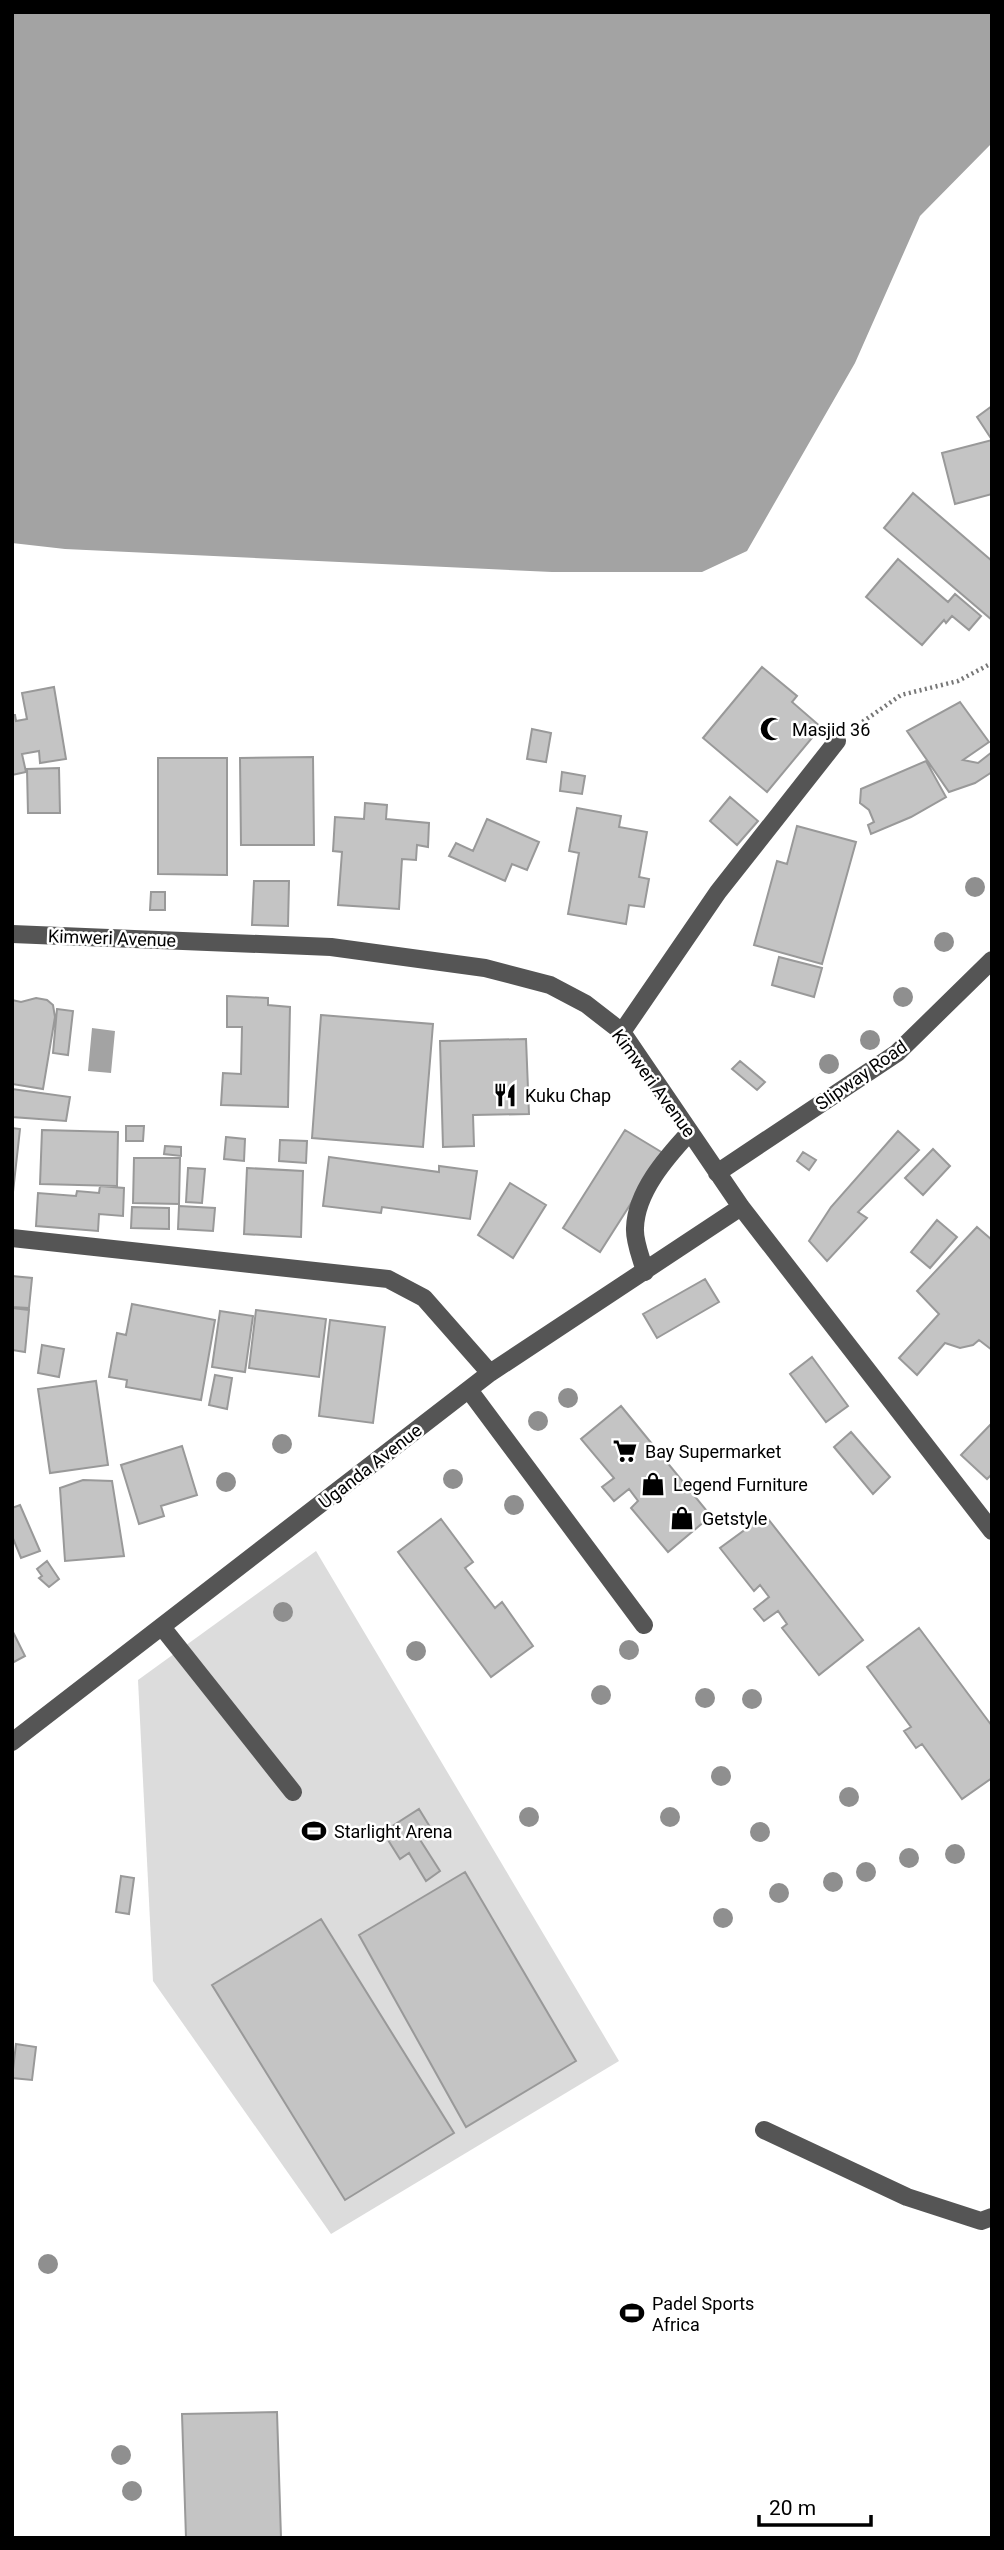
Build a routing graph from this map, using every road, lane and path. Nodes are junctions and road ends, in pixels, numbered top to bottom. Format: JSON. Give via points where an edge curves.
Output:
{"nodes":[{"id":1,"x":992,"y":663,"type":"edge"},
{"id":2,"x":836,"y":741,"type":"joint"},
{"id":3,"x":12,"y":934,"type":"edge"},
{"id":4,"x":992,"y":960,"type":"edge"},
{"id":5,"x":622,"y":1032,"type":"junction"},
{"id":6,"x":689,"y":1133,"type":"junction"},
{"id":7,"x":717,"y":1173,"type":"junction"},
{"id":8,"x":741,"y":1207,"type":"junction"},
{"id":9,"x":12,"y":1238,"type":"edge"},
{"id":10,"x":645,"y":1272,"type":"junction"},
{"id":11,"x":490,"y":1373,"type":"junction"},
{"id":12,"x":468,"y":1390,"type":"junction"},
{"id":13,"x":989,"y":1520,"type":"edge"},
{"id":14,"x":644,"y":1625,"type":"dead end"},
{"id":15,"x":162,"y":1627,"type":"junction"},
{"id":16,"x":12,"y":1742,"type":"edge"},
{"id":17,"x":293,"y":1792,"type":"dead end"},
{"id":18,"x":764,"y":2130,"type":"dead end"},
{"id":19,"x":992,"y":2217,"type":"edge"}],
"edges":[{"from":1,"to":2,"type":"path","via":[[958,681],[901,695]]},
{"from":2,"to":5,"type":"street","via":[[718,892]]},
{"from":3,"to":5,"type":"street","name":"Kimweri Avenue","via":[[331,947],[485,968],[550,985],[586,1004]]},
{"from":4,"to":7,"type":"street","name":"Slipway Road","via":[[897,1053]]},
{"from":5,"to":6,"type":"street","name":"Kimweri Avenue"},
{"from":6,"to":7,"type":"street","name":"Kimweri Avenue"},
{"from":6,"to":10,"type":"street","via":[[666,1158],[640,1207],[635,1230]]},
{"from":7,"to":8,"type":"street","name":"Kimweri Avenue"},
{"from":8,"to":10,"type":"street","name":"Uganda Avenue"},
{"from":8,"to":13,"type":"street","name":"Kimweri Avenue"},
{"from":9,"to":11,"type":"street","via":[[388,1279],[424,1298]]},
{"from":10,"to":11,"type":"street","name":"Uganda Avenue"},
{"from":11,"to":12,"type":"street","name":"Uganda Avenue"},
{"from":12,"to":14,"type":"street"},
{"from":12,"to":15,"type":"street","name":"Uganda Avenue"},
{"from":15,"to":16,"type":"street","name":"Uganda Avenue"},
{"from":15,"to":17,"type":"street"},
{"from":18,"to":19,"type":"street","via":[[907,2197],[981,2221]]}]}
